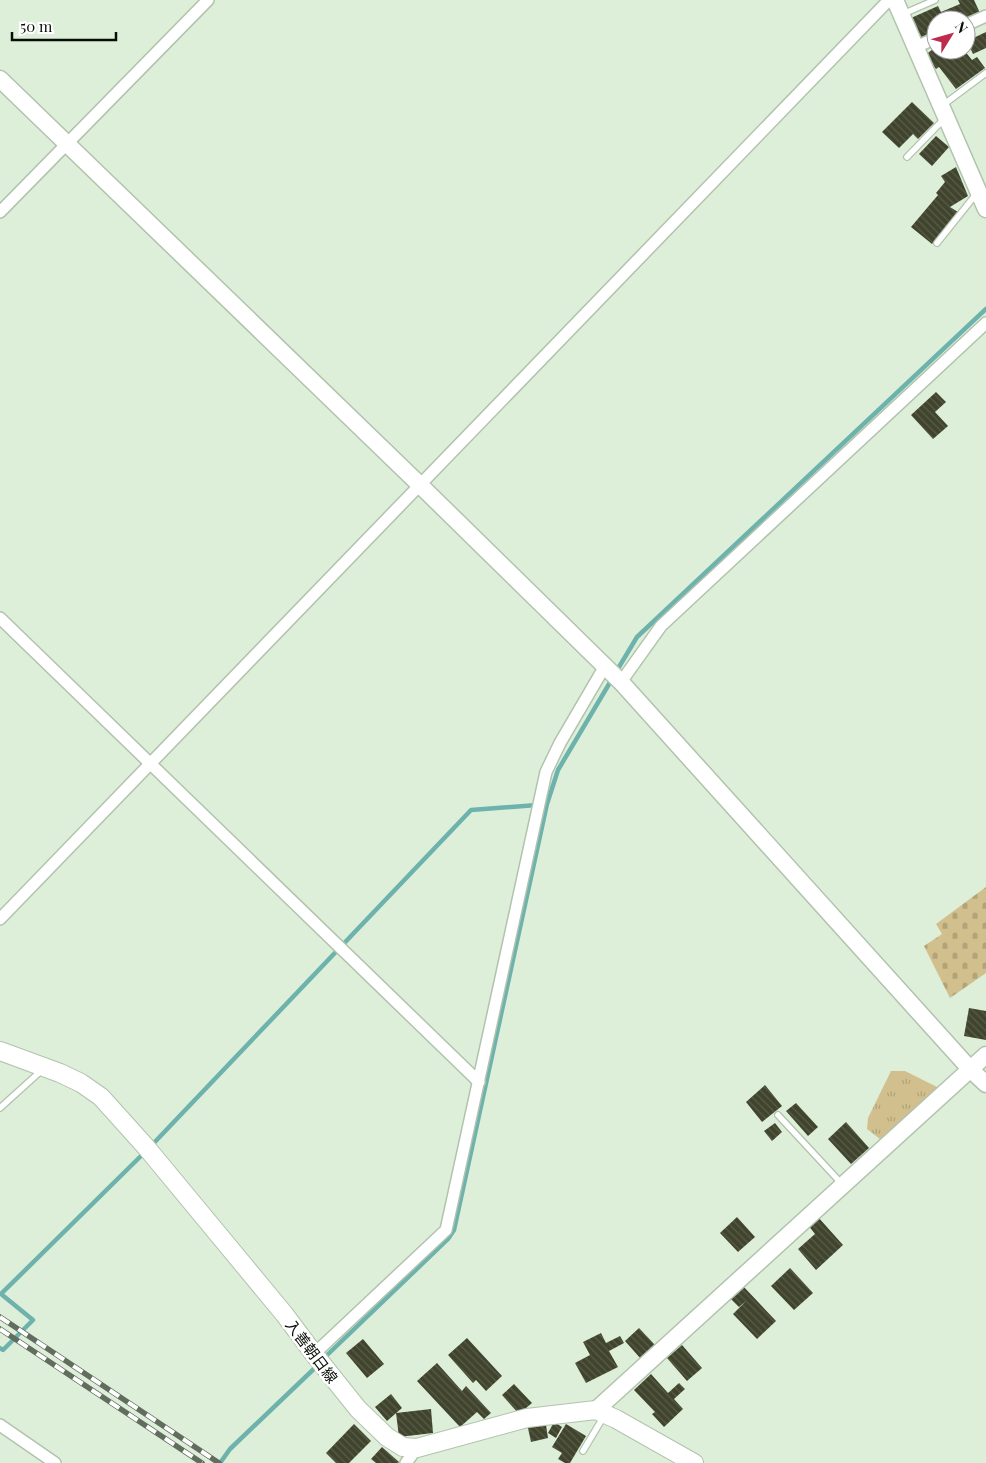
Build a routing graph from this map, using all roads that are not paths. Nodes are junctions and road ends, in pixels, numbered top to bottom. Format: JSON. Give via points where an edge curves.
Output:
{"nodes":[{"id":1,"x":208,"y":0,"type":"edge"},
{"id":2,"x":889,"y":0,"type":"edge"},
{"id":3,"x":934,"y":0,"type":"edge"},
{"id":4,"x":898,"y":7,"type":"edge"},
{"id":5,"x":926,"y":42,"type":"edge"},
{"id":6,"x":916,"y":47,"type":"junction"},
{"id":7,"x":986,"y":73,"type":"edge"},
{"id":8,"x":0,"y":79,"type":"edge"},
{"id":9,"x":944,"y":111,"type":"junction"},
{"id":10,"x":66,"y":144,"type":"junction"},
{"id":11,"x":907,"y":157,"type":"dead end"},
{"id":12,"x":978,"y":191,"type":"junction"},
{"id":13,"x":986,"y":209,"type":"edge"},
{"id":14,"x":0,"y":212,"type":"edge"},
{"id":15,"x":937,"y":243,"type":"dead end"},
{"id":16,"x":986,"y":323,"type":"edge"},
{"id":17,"x":421,"y":486,"type":"junction"},
{"id":18,"x":0,"y":618,"type":"edge"},
{"id":19,"x":605,"y":666,"type":"junction"},
{"id":20,"x":621,"y":682,"type":"junction"},
{"id":21,"x":152,"y":764,"type":"junction"},
{"id":22,"x":0,"y":920,"type":"edge"},
{"id":23,"x":0,"y":1051,"type":"edge"},
{"id":24,"x":986,"y":1055,"type":"edge"},
{"id":25,"x":45,"y":1067,"type":"junction"},
{"id":26,"x":970,"y":1070,"type":"junction"},
{"id":27,"x":479,"y":1082,"type":"junction"},
{"id":28,"x":986,"y":1084,"type":"edge"},
{"id":29,"x":0,"y":1108,"type":"edge"},
{"id":30,"x":778,"y":1115,"type":"dead end"},
{"id":31,"x":843,"y":1185,"type":"junction"},
{"id":32,"x":314,"y":1354,"type":"junction"},
{"id":33,"x":601,"y":1412,"type":"junction"},
{"id":34,"x":0,"y":1424,"type":"edge"},
{"id":35,"x":417,"y":1448,"type":"junction"},
{"id":36,"x":583,"y":1451,"type":"dead end"},
{"id":37,"x":55,"y":1463,"type":"edge"},
{"id":38,"x":406,"y":1463,"type":"edge"},
{"id":39,"x":694,"y":1463,"type":"edge"}],
"edges":[{"from":1,"to":10,"type":"street"},
{"from":2,"to":17,"type":"street"},
{"from":3,"to":4,"type":"lane"},
{"from":4,"to":6,"type":"street"},
{"from":5,"to":6,"type":"street"},
{"from":6,"to":9,"type":"street"},
{"from":7,"to":9,"type":"lane"},
{"from":8,"to":10,"type":"street"},
{"from":9,"to":11,"type":"lane"},
{"from":9,"to":12,"type":"street"},
{"from":10,"to":14,"type":"street"},
{"from":10,"to":17,"type":"street"},
{"from":12,"to":13,"type":"street"},
{"from":12,"to":15,"type":"lane"},
{"from":16,"to":20,"type":"street","via":[[661,626]]},
{"from":17,"to":19,"type":"street"},
{"from":17,"to":21,"type":"street"},
{"from":18,"to":21,"type":"street"},
{"from":19,"to":20,"type":"street"},
{"from":19,"to":27,"type":"street","via":[[546,772]]},
{"from":20,"to":26,"type":"street"},
{"from":21,"to":22,"type":"street"},
{"from":21,"to":27,"type":"street"},
{"from":23,"to":25,"type":"main road","name":"入善朝日線"},
{"from":24,"to":26,"type":"street"},
{"from":25,"to":29,"type":"lane"},
{"from":25,"to":32,"type":"main road","name":"入善朝日線","via":[[81,1083],[101,1097],[120,1117],[279,1307]]},
{"from":26,"to":28,"type":"street"},
{"from":26,"to":31,"type":"street"},
{"from":27,"to":32,"type":"street","via":[[446,1230]]},
{"from":30,"to":31,"type":"lane"},
{"from":31,"to":33,"type":"street"},
{"from":32,"to":35,"type":"main road","name":"入善朝日線","via":[[358,1409],[387,1437],[403,1447]]},
{"from":33,"to":35,"type":"main road","via":[[527,1418]]},
{"from":33,"to":36,"type":"lane"},
{"from":33,"to":39,"type":"main road"},
{"from":34,"to":37,"type":"street"},
{"from":35,"to":38,"type":"street"}]}
